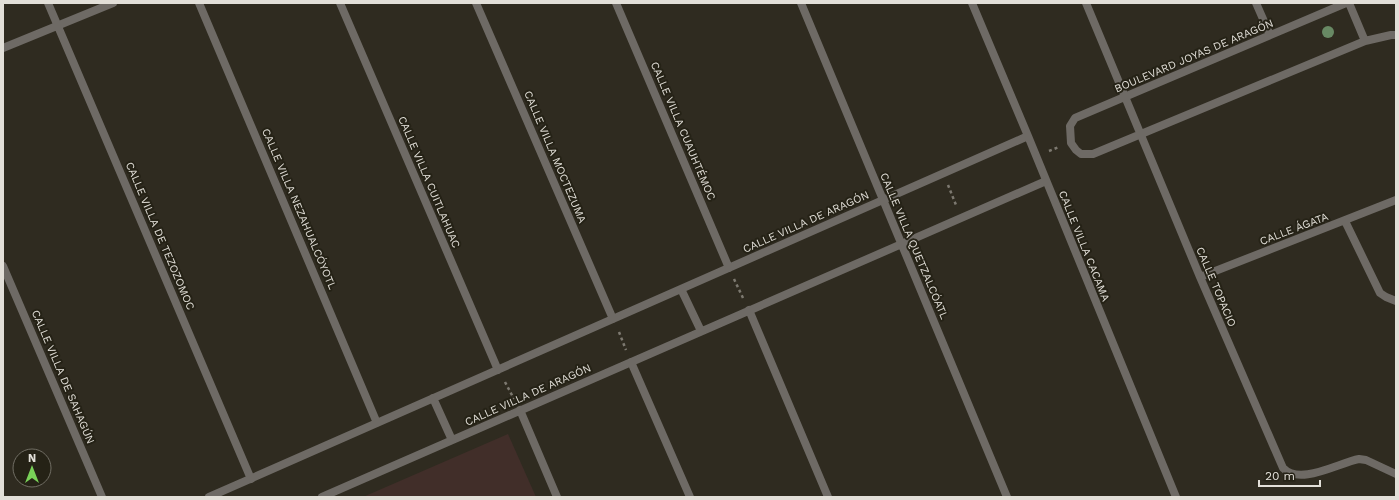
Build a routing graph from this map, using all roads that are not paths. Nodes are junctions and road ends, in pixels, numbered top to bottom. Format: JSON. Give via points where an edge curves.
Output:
{"nodes":[{"id":1,"x":48,"y":3,"type":"edge"},
{"id":2,"x":113,"y":3,"type":"edge"},
{"id":3,"x":200,"y":3,"type":"edge"},
{"id":4,"x":340,"y":3,"type":"edge"},
{"id":5,"x":476,"y":3,"type":"edge"},
{"id":6,"x":616,"y":3,"type":"edge"},
{"id":7,"x":801,"y":3,"type":"edge"},
{"id":8,"x":972,"y":3,"type":"edge"},
{"id":9,"x":1086,"y":3,"type":"edge"},
{"id":10,"x":1256,"y":3,"type":"edge"},
{"id":11,"x":1348,"y":3,"type":"edge"},
{"id":12,"x":58,"y":26,"type":"junction"},
{"id":13,"x":1270,"y":34,"type":"junction"},
{"id":14,"x":1396,"y":35,"type":"edge"},
{"id":15,"x":1365,"y":41,"type":"junction"},
{"id":16,"x":3,"y":48,"type":"edge"},
{"id":17,"x":1125,"y":98,"type":"junction"},
{"id":18,"x":1140,"y":134,"type":"junction"},
{"id":19,"x":1028,"y":136,"type":"junction"},
{"id":20,"x":1046,"y":180,"type":"junction"},
{"id":21,"x":883,"y":200,"type":"junction"},
{"id":22,"x":1396,"y":200,"type":"edge"},
{"id":23,"x":1345,"y":221,"type":"junction"},
{"id":24,"x":901,"y":244,"type":"junction"},
{"id":25,"x":3,"y":266,"type":"edge"},
{"id":26,"x":729,"y":268,"type":"junction"},
{"id":27,"x":1200,"y":277,"type":"junction"},
{"id":28,"x":681,"y":289,"type":"junction"},
{"id":29,"x":1396,"y":301,"type":"edge"},
{"id":30,"x":749,"y":310,"type":"junction"},
{"id":31,"x":613,"y":319,"type":"junction"},
{"id":32,"x":701,"y":331,"type":"junction"},
{"id":33,"x":631,"y":362,"type":"junction"},
{"id":34,"x":498,"y":370,"type":"junction"},
{"id":35,"x":433,"y":398,"type":"junction"},
{"id":36,"x":520,"y":410,"type":"junction"},
{"id":37,"x":377,"y":423,"type":"junction"},
{"id":38,"x":452,"y":440,"type":"junction"},
{"id":39,"x":1396,"y":474,"type":"edge"},
{"id":40,"x":251,"y":478,"type":"junction"},
{"id":41,"x":332,"y":495,"type":"edge"},
{"id":42,"x":102,"y":497,"type":"edge"},
{"id":43,"x":208,"y":497,"type":"edge"},
{"id":44,"x":322,"y":497,"type":"edge"},
{"id":45,"x":557,"y":497,"type":"edge"},
{"id":46,"x":690,"y":497,"type":"edge"},
{"id":47,"x":828,"y":497,"type":"edge"},
{"id":48,"x":1007,"y":497,"type":"edge"},
{"id":49,"x":1176,"y":497,"type":"edge"}],
"edges":[{"from":1,"to":12,"type":"street","name":"CALLE VILLA DE TEZOZOMOC"},
{"from":2,"to":12,"type":"street"},
{"from":3,"to":37,"type":"street","name":"CALLE VILLA NEZAHUALCÓYOTL"},
{"from":4,"to":34,"type":"street","name":"CALLE VILLA CUITLAHUAC"},
{"from":5,"to":31,"type":"street","name":"CALLE VILLA MOCTEZUMA"},
{"from":6,"to":26,"type":"street","name":"CALLE VILLA CUAUHTÉMOC"},
{"from":7,"to":21,"type":"street","name":"CALLE VILLA QUETZALCÓATL"},
{"from":8,"to":19,"type":"street","name":"CALLE VILLA CACAMA"},
{"from":9,"to":17,"type":"street","name":"CALLE TOPACIO"},
{"from":10,"to":13,"type":"street"},
{"from":11,"to":13,"type":"street","name":"BOULEVARD JOYAS DE ARAGÓN"},
{"from":11,"to":15,"type":"street","name":"BOULEVARD JOYAS DE ARAGÓN"},
{"from":12,"to":16,"type":"street"},
{"from":12,"to":40,"type":"street","name":"CALLE VILLA DE TEZOZOMOC"},
{"from":13,"to":17,"type":"street","name":"BOULEVARD JOYAS DE ARAGÓN"},
{"from":14,"to":15,"type":"street"},
{"from":15,"to":18,"type":"street"},
{"from":17,"to":18,"type":"street","name":"CALLE TOPACIO"},
{"from":17,"to":18,"type":"street","name":"BOULEVARD JOYAS DE ARAGÓN","via":[[1075,118],[1070,126],[1071,143],[1081,154],[1093,154]]},
{"from":18,"to":27,"type":"street","name":"CALLE TOPACIO"},
{"from":19,"to":20,"type":"street","name":"CALLE VILLA CACAMA"},
{"from":19,"to":21,"type":"street","name":"CALLE VILLA DE ARAGÓN"},
{"from":20,"to":24,"type":"street","name":"CALLE VILLA DE ARAGÓN"},
{"from":20,"to":49,"type":"street","name":"CALLE VILLA CACAMA"},
{"from":21,"to":24,"type":"street","name":"CALLE VILLA QUETZALCÓATL"},
{"from":21,"to":26,"type":"street","name":"CALLE VILLA DE ARAGÓN"},
{"from":22,"to":23,"type":"street","name":"CALLE ÁGATA"},
{"from":23,"to":27,"type":"street","name":"CALLE ÁGATA"},
{"from":23,"to":29,"type":"street","via":[[1380,293]]},
{"from":24,"to":30,"type":"street","name":"CALLE VILLA DE ARAGÓN"},
{"from":24,"to":48,"type":"street","name":"CALLE VILLA QUETZALCÓATL"},
{"from":25,"to":42,"type":"street","name":"CALLE VILLA DE SAHAGÚN"},
{"from":26,"to":28,"type":"street","name":"CALLE VILLA DE ARAGÓN"},
{"from":27,"to":39,"type":"street","name":"CALLE TOPACIO","via":[[1283,468],[1292,475],[1306,476],[1359,459]]},
{"from":28,"to":31,"type":"street","name":"CALLE VILLA DE ARAGÓN"},
{"from":28,"to":32,"type":"street"},
{"from":30,"to":32,"type":"street","name":"CALLE VILLA DE ARAGÓN"},
{"from":30,"to":47,"type":"street"},
{"from":31,"to":34,"type":"street","name":"CALLE VILLA DE ARAGÓN"},
{"from":32,"to":33,"type":"street","name":"CALLE VILLA DE ARAGÓN"},
{"from":33,"to":36,"type":"street","name":"CALLE VILLA DE ARAGÓN"},
{"from":33,"to":46,"type":"street"},
{"from":34,"to":35,"type":"street","name":"CALLE VILLA DE ARAGÓN"},
{"from":35,"to":37,"type":"street","name":"CALLE VILLA DE ARAGÓN"},
{"from":35,"to":38,"type":"street"},
{"from":36,"to":38,"type":"street","name":"CALLE VILLA DE ARAGÓN"},
{"from":36,"to":45,"type":"street"},
{"from":37,"to":40,"type":"street","name":"CALLE VILLA DE ARAGÓN"},
{"from":38,"to":41,"type":"street","name":"CALLE VILLA DE ARAGÓN"},
{"from":40,"to":43,"type":"street","name":"CALLE VILLA DE ARAGÓN"},
{"from":41,"to":44,"type":"street","name":"CALLE VILLA DE ARAGÓN"}]}
